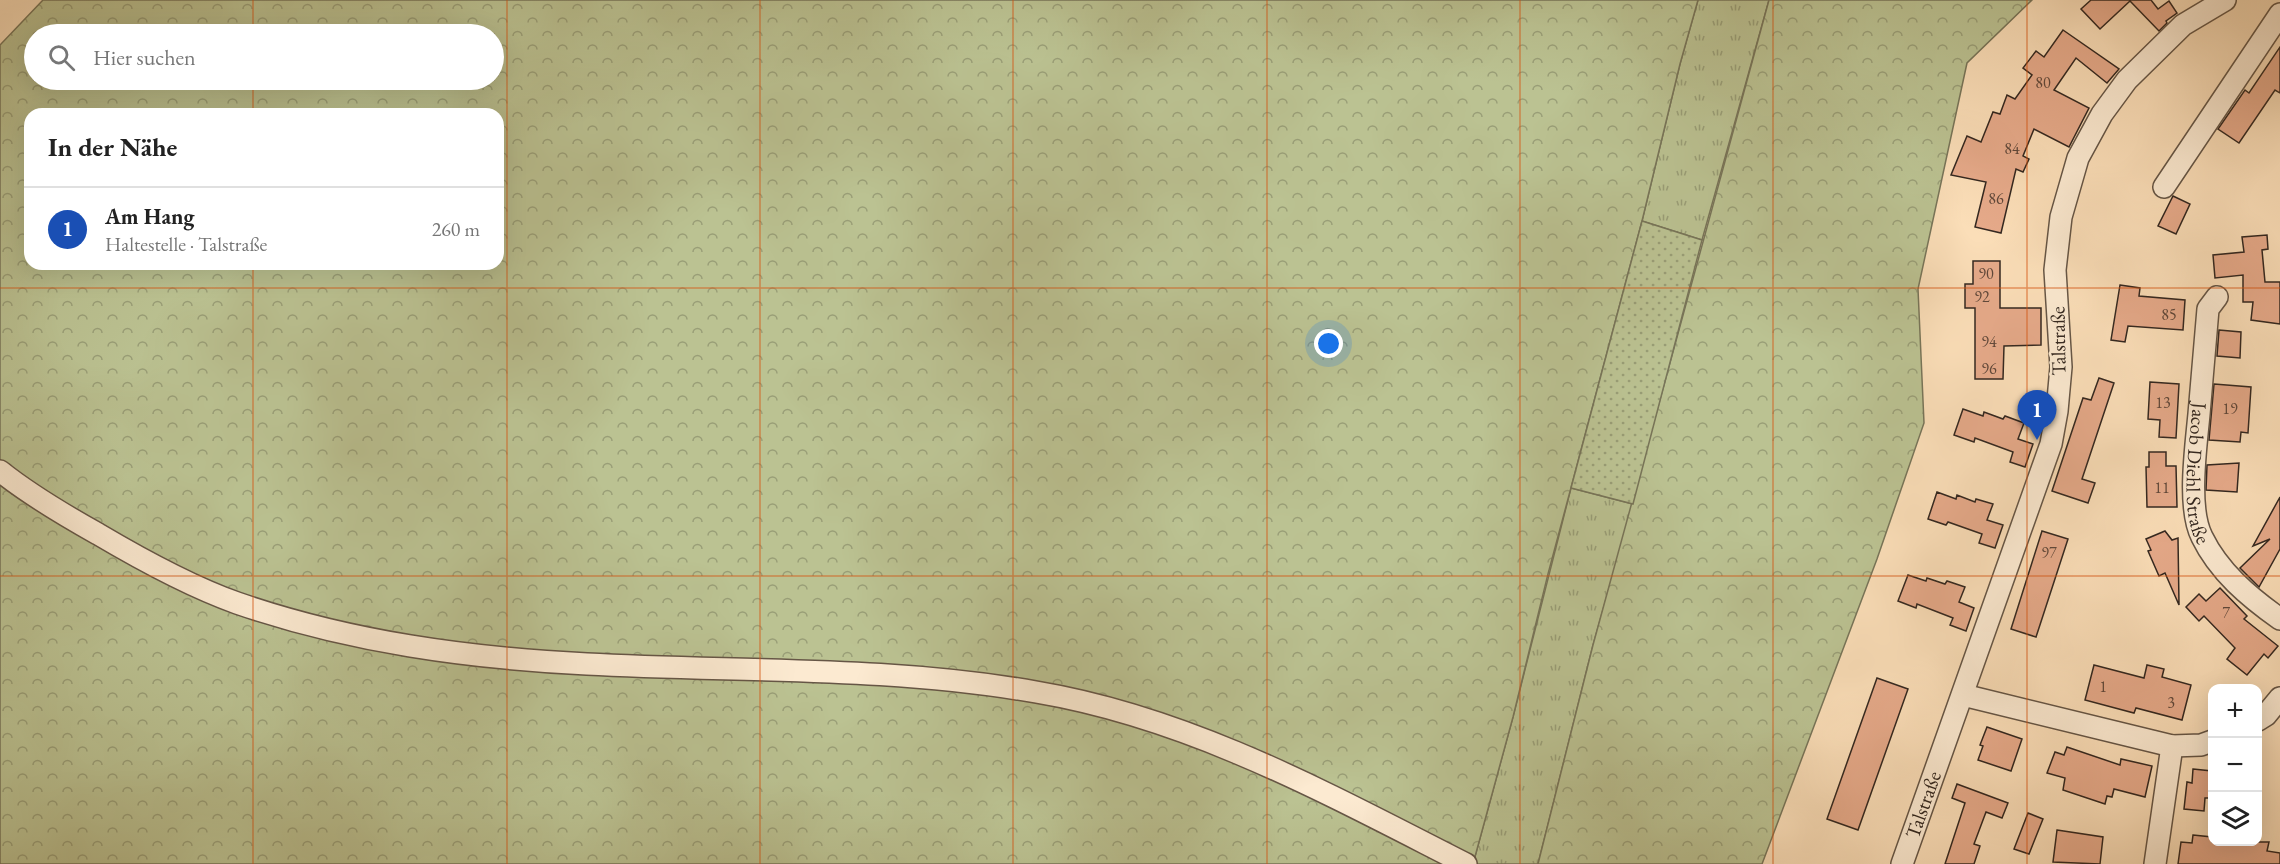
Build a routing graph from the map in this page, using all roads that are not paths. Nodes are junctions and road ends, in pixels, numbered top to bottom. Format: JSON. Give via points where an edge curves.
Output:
{"nodes":[{"id":1,"x":2225,"y":0,"type":"edge"},
{"id":2,"x":2280,"y":14,"type":"edge"},
{"id":3,"x":2164,"y":187,"type":"dead end"},
{"id":4,"x":2217,"y":297,"type":"dead end"},
{"id":5,"x":0,"y":471,"type":"edge"},
{"id":6,"x":2280,"y":619,"type":"edge"},
{"id":7,"x":1963,"y":695,"type":"junction"},
{"id":8,"x":2280,"y":698,"type":"edge"},
{"id":9,"x":2262,"y":718,"type":"edge"},
{"id":10,"x":2208,"y":742,"type":"edge"},
{"id":11,"x":2172,"y":746,"type":"junction"},
{"id":12,"x":1467,"y":864,"type":"edge"},
{"id":13,"x":1902,"y":864,"type":"edge"},
{"id":14,"x":2155,"y":864,"type":"edge"}],
"edges":[{"from":1,"to":7,"type":"street","name":"Talstraße","via":[[2183,25],[2127,80],[2102,114],[2078,158],[2061,217],[2055,270],[2061,367],[2052,444]]},
{"from":2,"to":3,"type":"street"},
{"from":4,"to":6,"type":"street","name":"Jacob Diehl Straße","via":[[2208,309],[2193,500],[2200,535],[2220,567],[2249,597]]},
{"from":5,"to":12,"type":"street","via":[[69,518],[188,582],[235,602],[327,630],[424,648],[543,662],[878,673],[1042,693],[1141,716],[1198,735]]},
{"from":7,"to":11,"type":"street"},
{"from":7,"to":13,"type":"street","name":"Talstraße"},
{"from":8,"to":9,"type":"street"},
{"from":10,"to":11,"type":"street"},
{"from":11,"to":14,"type":"street"}]}
